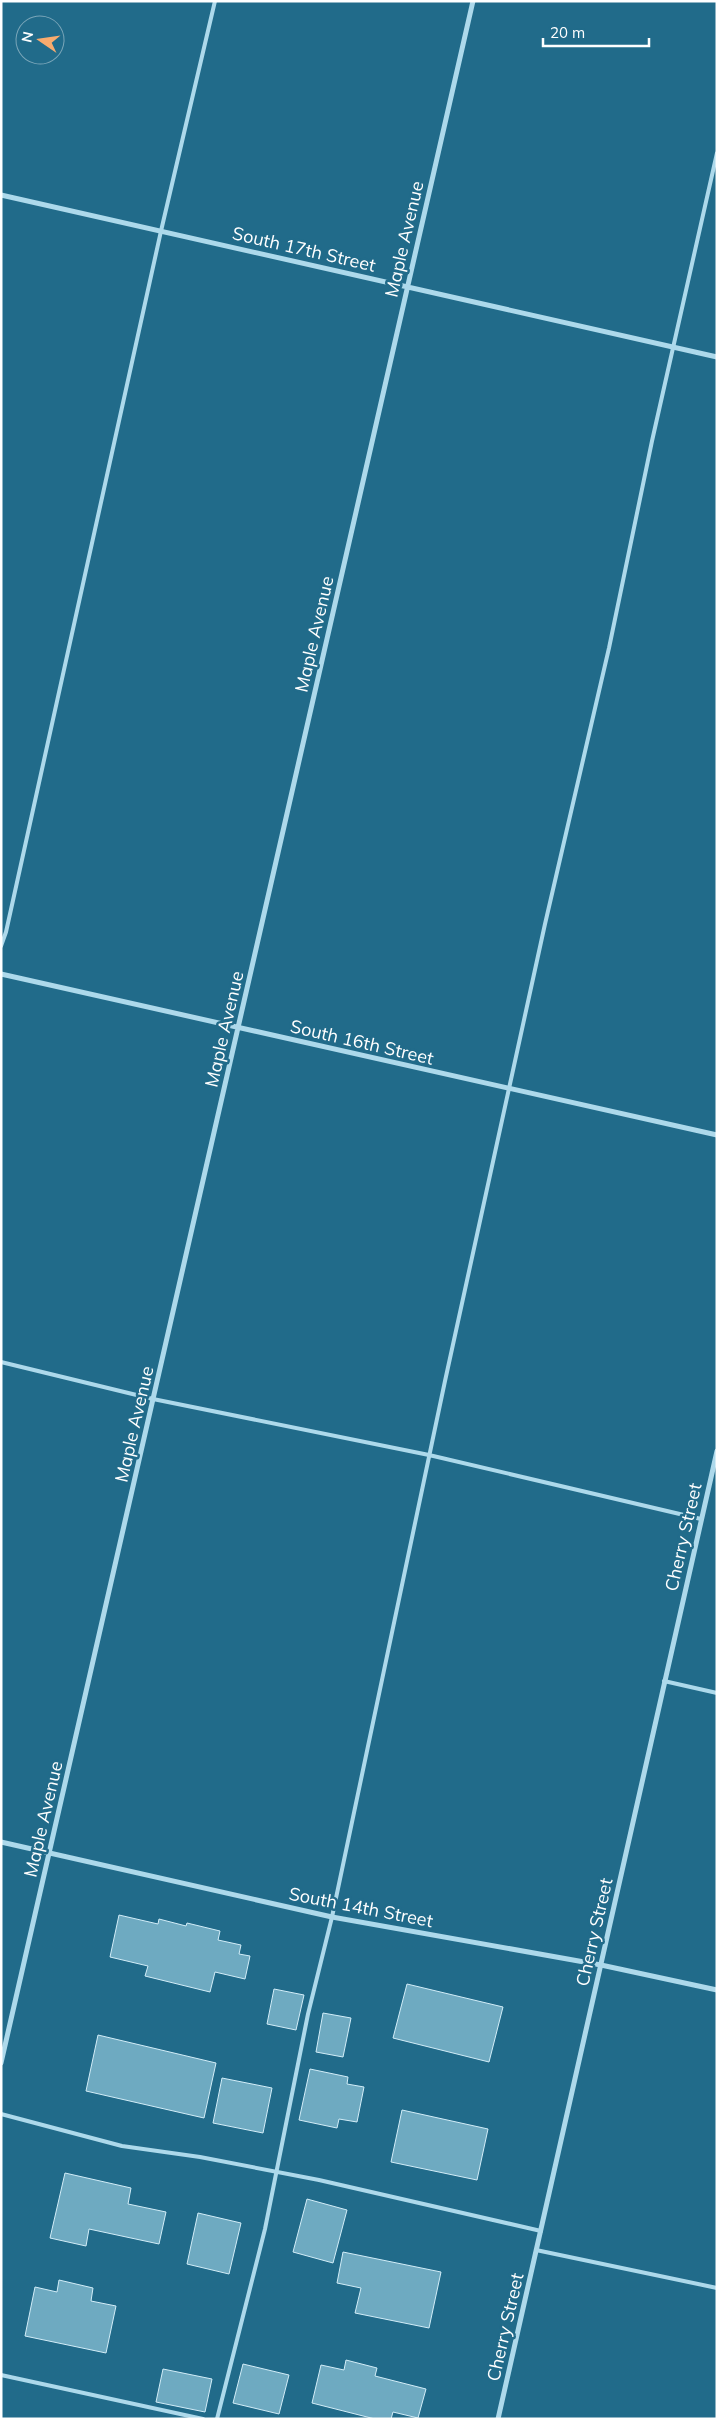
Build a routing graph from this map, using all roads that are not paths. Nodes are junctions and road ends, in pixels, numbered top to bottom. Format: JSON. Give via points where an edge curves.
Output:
{"nodes":[{"id":1,"x":215,"y":1,"type":"edge"},
{"id":2,"x":473,"y":1,"type":"edge"},
{"id":3,"x":717,"y":153,"type":"edge"},
{"id":4,"x":1,"y":195,"type":"edge"},
{"id":5,"x":161,"y":231,"type":"junction"},
{"id":6,"x":408,"y":287,"type":"junction"},
{"id":7,"x":674,"y":348,"type":"junction"},
{"id":8,"x":717,"y":357,"type":"edge"},
{"id":9,"x":1,"y":946,"type":"edge"},
{"id":10,"x":1,"y":974,"type":"edge"},
{"id":11,"x":238,"y":1028,"type":"junction"},
{"id":12,"x":510,"y":1089,"type":"junction"},
{"id":13,"x":717,"y":1135,"type":"edge"},
{"id":14,"x":1,"y":1362,"type":"edge"},
{"id":15,"x":153,"y":1399,"type":"junction"},
{"id":16,"x":717,"y":1451,"type":"edge"},
{"id":17,"x":430,"y":1455,"type":"junction"},
{"id":18,"x":701,"y":1519,"type":"junction"},
{"id":19,"x":664,"y":1681,"type":"junction"},
{"id":20,"x":717,"y":1693,"type":"edge"},
{"id":21,"x":1,"y":1842,"type":"edge"},
{"id":22,"x":50,"y":1854,"type":"junction"},
{"id":23,"x":332,"y":1917,"type":"junction"},
{"id":24,"x":601,"y":1965,"type":"junction"},
{"id":25,"x":717,"y":1990,"type":"edge"},
{"id":26,"x":1,"y":2063,"type":"edge"},
{"id":27,"x":1,"y":2114,"type":"edge"},
{"id":28,"x":276,"y":2172,"type":"junction"},
{"id":29,"x":541,"y":2231,"type":"junction"},
{"id":30,"x":536,"y":2250,"type":"junction"},
{"id":31,"x":717,"y":2288,"type":"edge"},
{"id":32,"x":1,"y":2375,"type":"edge"},
{"id":33,"x":203,"y":2419,"type":"edge"},
{"id":34,"x":217,"y":2419,"type":"edge"},
{"id":35,"x":498,"y":2419,"type":"edge"}],
"edges":[{"from":1,"to":5,"type":"lane"},
{"from":2,"to":6,"type":"street","name":"Maple Avenue"},
{"from":3,"to":7,"type":"lane"},
{"from":4,"to":5,"type":"street","name":"South 17th Street"},
{"from":5,"to":6,"type":"street","name":"South 17th Street"},
{"from":5,"to":9,"type":"lane"},
{"from":6,"to":7,"type":"street","name":"South 17th Street"},
{"from":6,"to":11,"type":"street","name":"Maple Avenue"},
{"from":7,"to":8,"type":"street","name":"South 17th Street"},
{"from":7,"to":12,"type":"lane"},
{"from":10,"to":11,"type":"street","name":"South 16th Street"},
{"from":11,"to":12,"type":"street","name":"South 16th Street"},
{"from":11,"to":15,"type":"street","name":"Maple Avenue"},
{"from":12,"to":13,"type":"street","name":"South 16th Street"},
{"from":12,"to":17,"type":"lane"},
{"from":14,"to":15,"type":"lane"},
{"from":15,"to":17,"type":"lane"},
{"from":15,"to":22,"type":"street","name":"Maple Avenue"},
{"from":16,"to":18,"type":"street","name":"Cherry Street"},
{"from":17,"to":18,"type":"lane"},
{"from":17,"to":23,"type":"lane"},
{"from":18,"to":19,"type":"street","name":"Cherry Street"},
{"from":19,"to":20,"type":"lane"},
{"from":19,"to":24,"type":"street","name":"Cherry Street"},
{"from":21,"to":22,"type":"street","name":"South 14th Street"},
{"from":22,"to":23,"type":"street","name":"South 14th Street"},
{"from":22,"to":26,"type":"street","name":"Maple Avenue"},
{"from":23,"to":24,"type":"street","name":"South 14th Street"},
{"from":23,"to":28,"type":"lane","via":[[308,2014]]},
{"from":24,"to":25,"type":"street","name":"South 14th Street"},
{"from":24,"to":29,"type":"street","name":"Cherry Street"},
{"from":27,"to":28,"type":"lane","via":[[122,2146]]},
{"from":28,"to":29,"type":"lane"},
{"from":28,"to":34,"type":"lane","via":[[265,2229]]},
{"from":29,"to":30,"type":"street","name":"Cherry Street"},
{"from":30,"to":31,"type":"lane"},
{"from":30,"to":35,"type":"street","name":"Cherry Street"},
{"from":32,"to":33,"type":"lane"}]}
